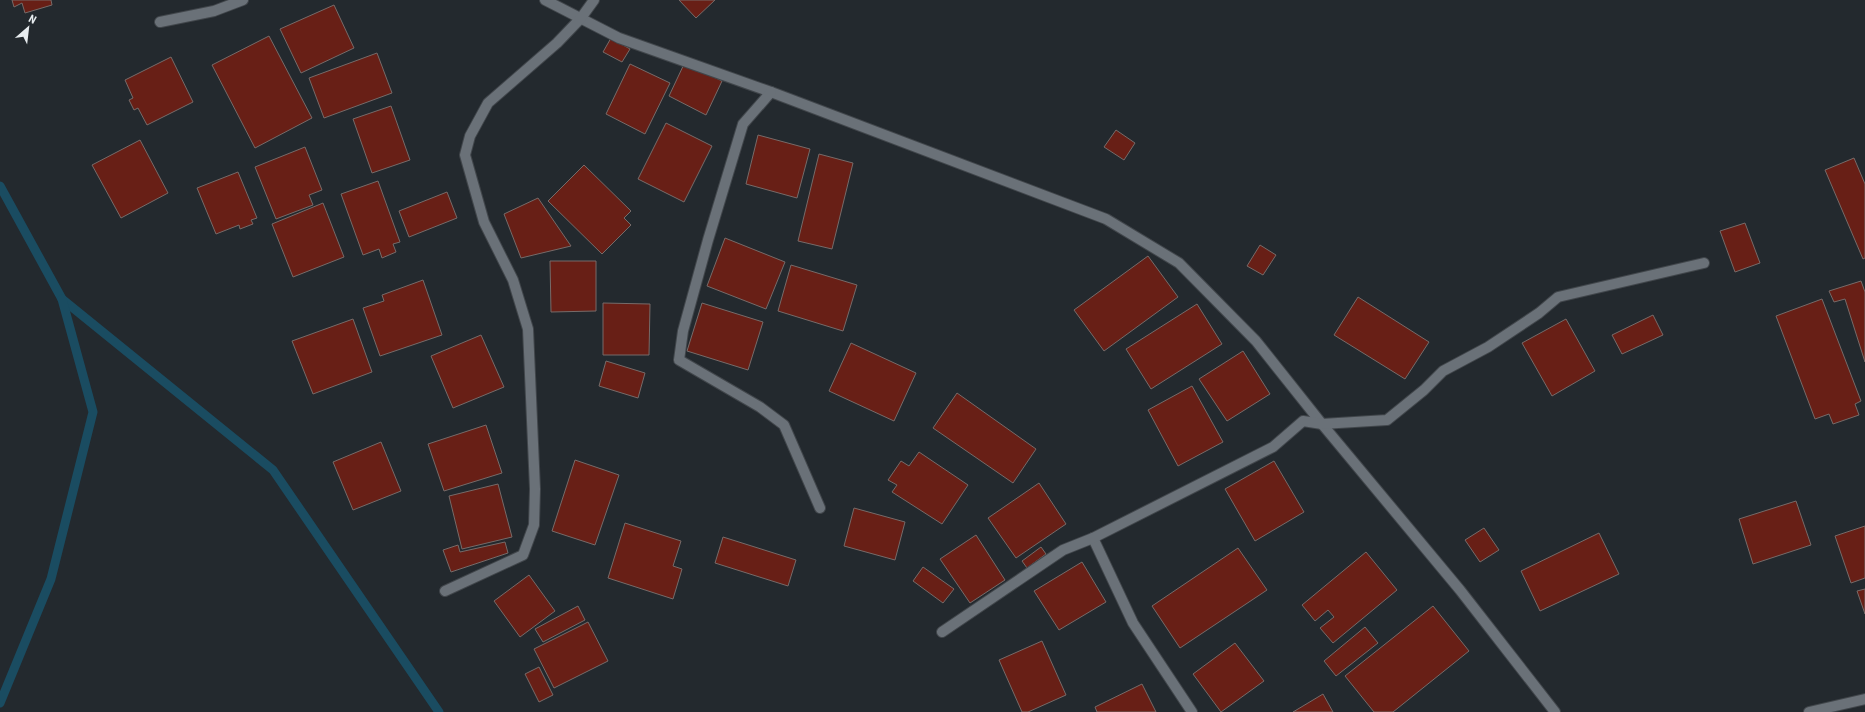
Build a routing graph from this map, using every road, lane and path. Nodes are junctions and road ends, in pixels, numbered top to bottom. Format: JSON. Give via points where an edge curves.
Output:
{"nodes":[{"id":1,"x":243,"y":0,"type":"edge"},
{"id":2,"x":545,"y":0,"type":"edge"},
{"id":3,"x":594,"y":0,"type":"edge"},
{"id":4,"x":581,"y":18,"type":"junction"},
{"id":5,"x":160,"y":22,"type":"dead end"},
{"id":6,"x":771,"y":92,"type":"junction"},
{"id":7,"x":1704,"y":263,"type":"dead end"},
{"id":8,"x":1322,"y":424,"type":"junction"},
{"id":9,"x":820,"y":508,"type":"dead end"},
{"id":10,"x":1093,"y":538,"type":"junction"},
{"id":11,"x":445,"y":591,"type":"dead end"},
{"id":12,"x":942,"y":632,"type":"dead end"},
{"id":13,"x":1865,"y":699,"type":"edge"},
{"id":14,"x":1192,"y":712,"type":"edge"},
{"id":15,"x":1555,"y":712,"type":"edge"},
{"id":16,"x":1809,"y":712,"type":"edge"}],
"edges":[{"from":1,"to":5,"type":"street","via":[[214,11]]},
{"from":2,"to":4,"type":"street"},
{"from":3,"to":4,"type":"street"},
{"from":4,"to":6,"type":"street","via":[[619,38]]},
{"from":4,"to":11,"type":"street","via":[[557,43],[488,103],[470,136],[464,154],[484,222],[513,280],[528,329],[535,489],[534,525],[523,556]]},
{"from":6,"to":8,"type":"street","via":[[1106,219],[1179,263],[1256,341]]},
{"from":6,"to":9,"type":"street","via":[[743,124],[683,331],[679,360],[760,407],[784,424]]},
{"from":7,"to":8,"type":"street","via":[[1558,297],[1488,347],[1442,371],[1424,390],[1387,420]]},
{"from":8,"to":10,"type":"street","via":[[1303,422],[1273,447]]},
{"from":8,"to":15,"type":"street","via":[[1460,590]]},
{"from":10,"to":12,"type":"street","via":[[1063,550]]},
{"from":10,"to":14,"type":"street","via":[[1133,623]]},
{"from":13,"to":16,"type":"street"}]}
